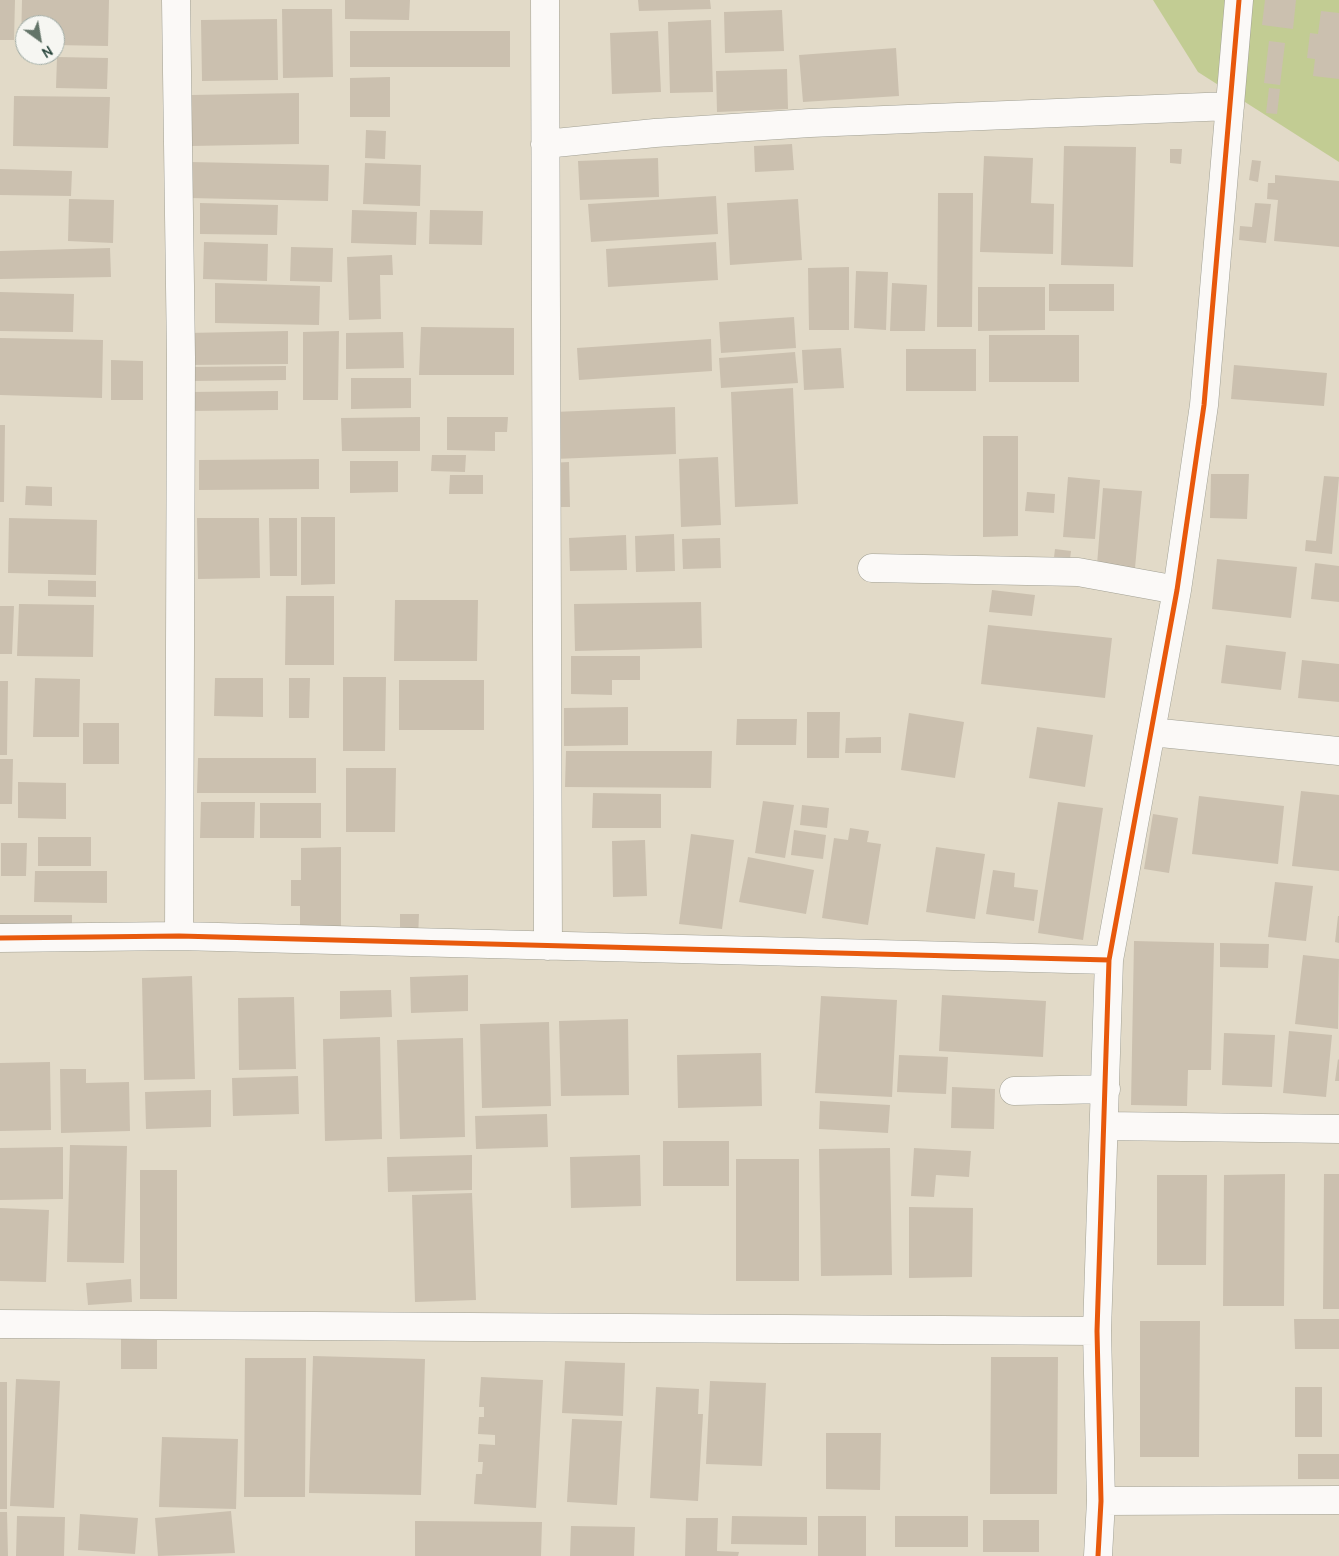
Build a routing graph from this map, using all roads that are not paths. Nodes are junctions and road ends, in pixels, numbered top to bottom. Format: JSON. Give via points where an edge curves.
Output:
{"nodes":[{"id":1,"x":176,"y":0,"type":"edge"},
{"id":2,"x":545,"y":0,"type":"edge"},
{"id":3,"x":1239,"y":0,"type":"edge"},
{"id":4,"x":1230,"y":106,"type":"junction"},
{"id":5,"x":545,"y":144,"type":"junction"},
{"id":6,"x":872,"y":568,"type":"dead end"},
{"id":7,"x":1177,"y":590,"type":"junction"},
{"id":8,"x":1151,"y":732,"type":"junction"},
{"id":9,"x":1339,"y":751,"type":"edge"},
{"id":10,"x":179,"y":936,"type":"junction"},
{"id":11,"x":0,"y":938,"type":"edge"},
{"id":12,"x":548,"y":946,"type":"junction"},
{"id":13,"x":1109,"y":960,"type":"junction"},
{"id":14,"x":1106,"y":1089,"type":"junction"},
{"id":15,"x":1014,"y":1091,"type":"dead end"},
{"id":16,"x":1105,"y":1126,"type":"junction"},
{"id":17,"x":1339,"y":1129,"type":"edge"},
{"id":18,"x":0,"y":1324,"type":"edge"},
{"id":19,"x":1097,"y":1331,"type":"junction"},
{"id":20,"x":1339,"y":1500,"type":"edge"},
{"id":21,"x":1101,"y":1501,"type":"junction"},
{"id":22,"x":1098,"y":1556,"type":"edge"}],
"edges":[{"from":1,"to":10,"type":"street","via":[[181,357]]},
{"from":2,"to":5,"type":"street"},
{"from":3,"to":4,"type":"street"},
{"from":4,"to":5,"type":"street","via":[[810,123]]},
{"from":4,"to":7,"type":"street","via":[[1204,405]]},
{"from":5,"to":12,"type":"street"},
{"from":6,"to":7,"type":"street","via":[[1078,572]]},
{"from":7,"to":8,"type":"street"},
{"from":8,"to":9,"type":"street"},
{"from":8,"to":13,"type":"street"},
{"from":10,"to":11,"type":"street"},
{"from":10,"to":12,"type":"street"},
{"from":12,"to":13,"type":"street"},
{"from":13,"to":14,"type":"street"},
{"from":14,"to":15,"type":"street"},
{"from":14,"to":16,"type":"street"},
{"from":16,"to":17,"type":"street"},
{"from":16,"to":19,"type":"street"},
{"from":18,"to":19,"type":"street"},
{"from":19,"to":21,"type":"street"},
{"from":20,"to":21,"type":"street"},
{"from":21,"to":22,"type":"street"}]}
